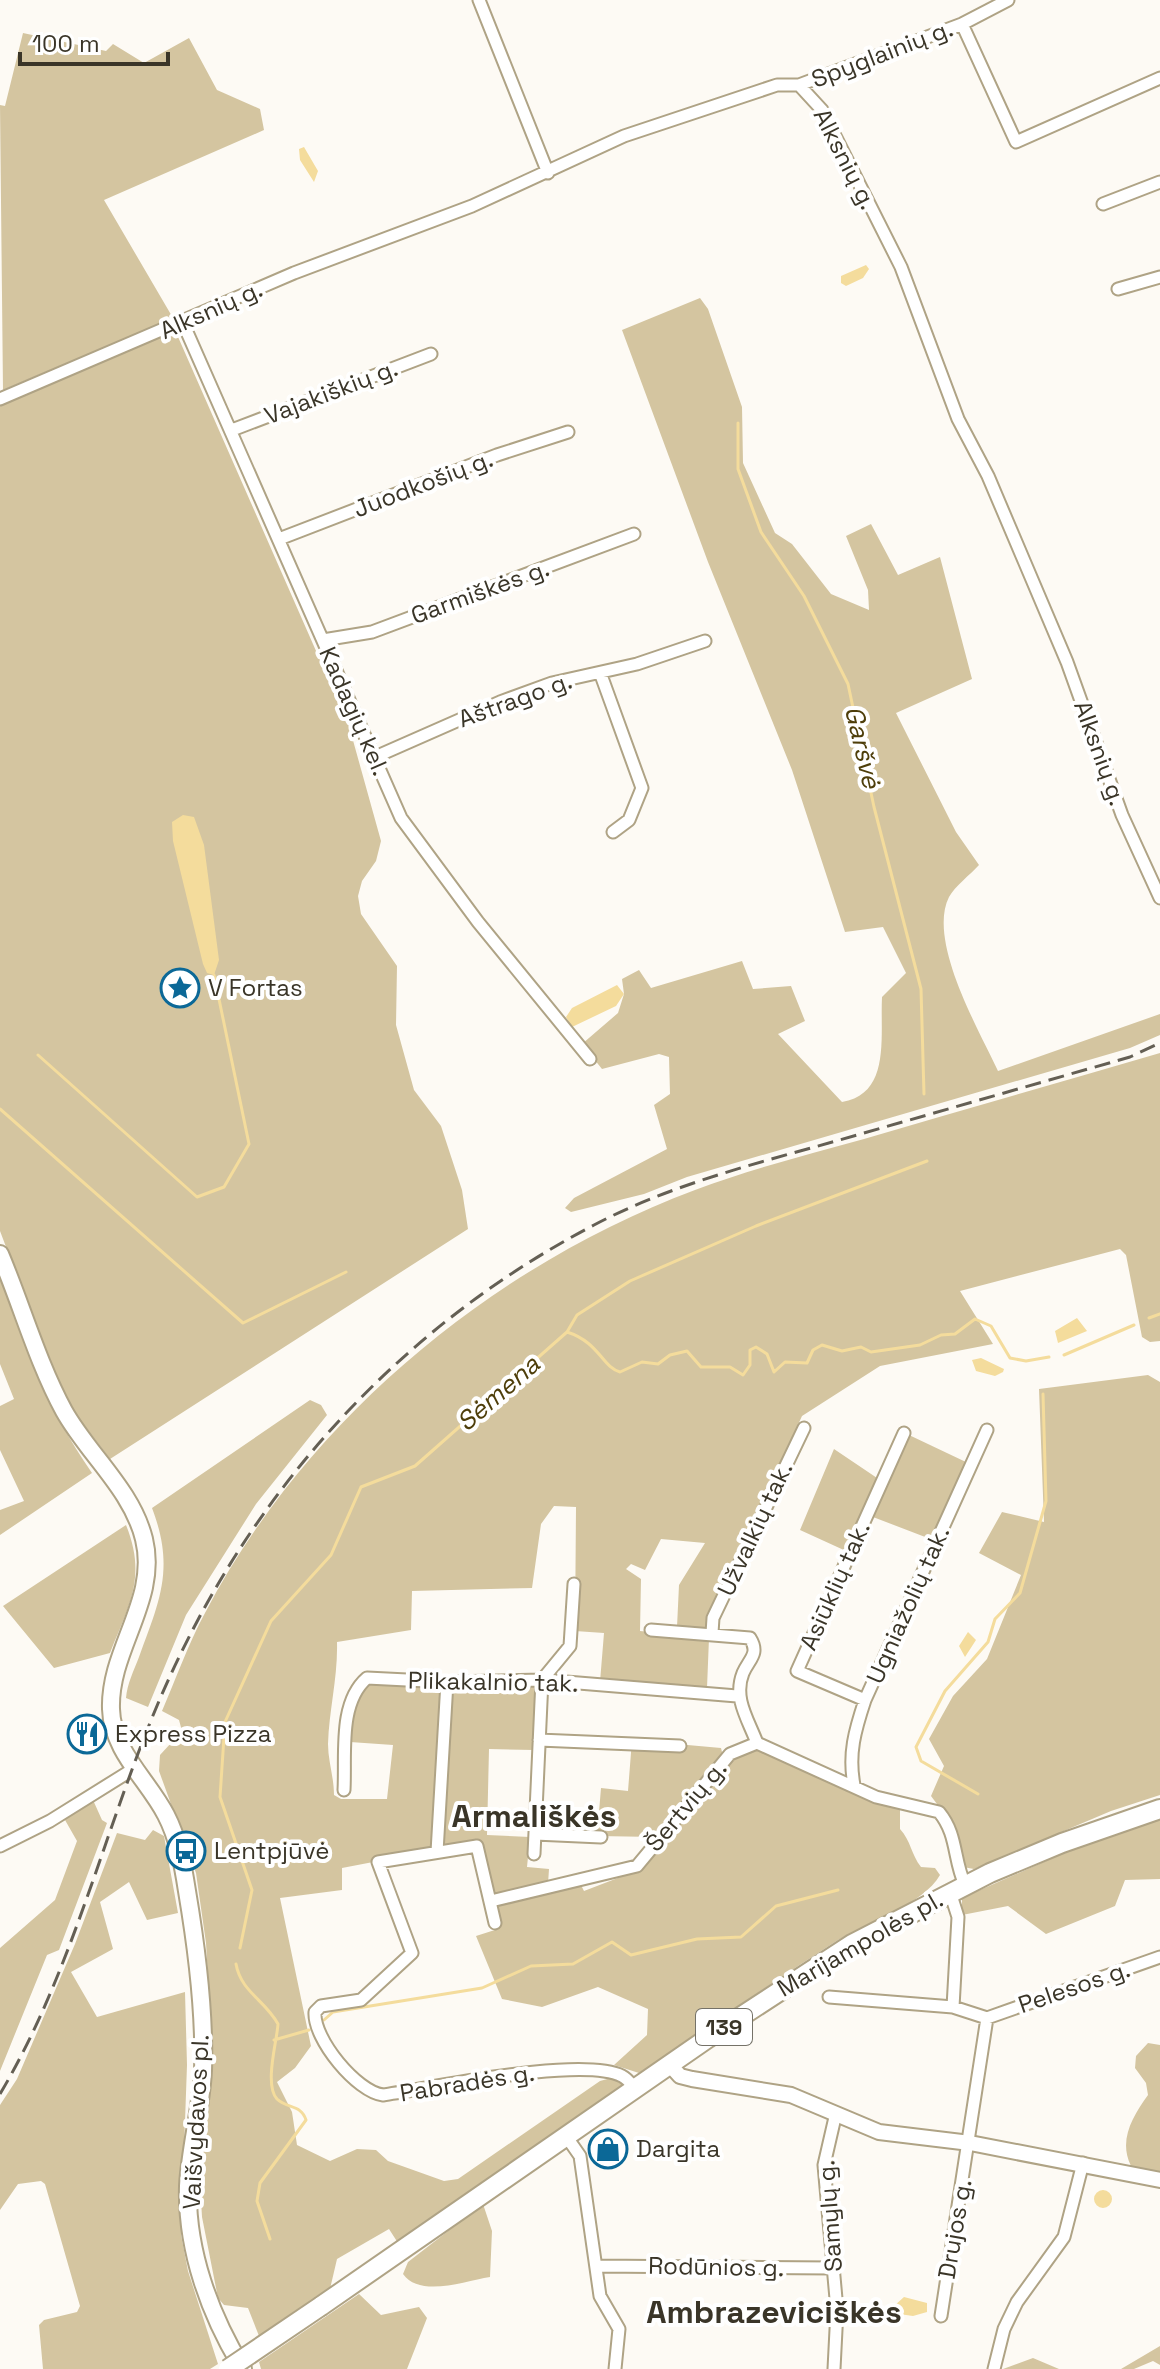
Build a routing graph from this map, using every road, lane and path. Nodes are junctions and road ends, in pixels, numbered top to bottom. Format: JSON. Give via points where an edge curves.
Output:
{"nodes":[{"id":1,"x":479,"y":0,"type":"edge"},
{"id":2,"x":1008,"y":0,"type":"edge"},
{"id":3,"x":962,"y":24,"type":"junction"},
{"id":4,"x":1160,"y":78,"type":"edge"},
{"id":5,"x":799,"y":85,"type":"junction"},
{"id":6,"x":548,"y":173,"type":"junction"},
{"id":7,"x":1160,"y":182,"type":"edge"},
{"id":8,"x":1103,"y":204,"type":"dead end"},
{"id":9,"x":1160,"y":277,"type":"edge"},
{"id":10,"x":1118,"y":289,"type":"dead end"},
{"id":11,"x":183,"y":323,"type":"junction"},
{"id":12,"x":431,"y":354,"type":"dead end"},
{"id":13,"x":0,"y":399,"type":"edge"},
{"id":14,"x":232,"y":430,"type":"junction"},
{"id":15,"x":568,"y":432,"type":"dead end"},
{"id":16,"x":634,"y":534,"type":"dead end"},
{"id":17,"x":279,"y":539,"type":"junction"},
{"id":18,"x":323,"y":640,"type":"junction"},
{"id":19,"x":705,"y":641,"type":"dead end"},
{"id":20,"x":601,"y":675,"type":"junction"},
{"id":21,"x":375,"y":757,"type":"junction"},
{"id":22,"x":613,"y":832,"type":"dead end"},
{"id":23,"x":1160,"y":898,"type":"edge"},
{"id":24,"x":590,"y":1059,"type":"dead end"},
{"id":25,"x":0,"y":1254,"type":"edge"},
{"id":26,"x":804,"y":1428,"type":"dead end"},
{"id":27,"x":987,"y":1430,"type":"dead end"},
{"id":28,"x":904,"y":1433,"type":"dead end"},
{"id":29,"x":574,"y":1584,"type":"dead end"},
{"id":30,"x":651,"y":1630,"type":"dead end"},
{"id":31,"x":712,"y":1633,"type":"junction"},
{"id":32,"x":542,"y":1680,"type":"junction"},
{"id":33,"x":447,"y":1682,"type":"junction"},
{"id":34,"x":737,"y":1696,"type":"junction"},
{"id":35,"x":865,"y":1700,"type":"junction"},
{"id":36,"x":539,"y":1740,"type":"junction"},
{"id":37,"x":757,"y":1743,"type":"junction"},
{"id":38,"x":680,"y":1746,"type":"dead end"},
{"id":39,"x":135,"y":1768,"type":"junction"},
{"id":40,"x":854,"y":1785,"type":"junction"},
{"id":41,"x":344,"y":1790,"type":"dead end"},
{"id":42,"x":1160,"y":1809,"type":"edge"},
{"id":43,"x":535,"y":1834,"type":"junction"},
{"id":44,"x":601,"y":1837,"type":"dead end"},
{"id":45,"x":0,"y":1846,"type":"edge"},
{"id":46,"x":437,"y":1852,"type":"junction"},
{"id":47,"x":534,"y":1854,"type":"dead end"},
{"id":48,"x":958,"y":1888,"type":"junction"},
{"id":49,"x":491,"y":1901,"type":"junction"},
{"id":50,"x":495,"y":1923,"type":"dead end"},
{"id":51,"x":1160,"y":1957,"type":"edge"},
{"id":52,"x":829,"y":1997,"type":"dead end"},
{"id":53,"x":953,"y":2007,"type":"junction"},
{"id":54,"x":987,"y":2018,"type":"junction"},
{"id":55,"x":670,"y":2065,"type":"junction"},
{"id":56,"x":635,"y":2089,"type":"junction"},
{"id":57,"x":836,"y":2113,"type":"junction"},
{"id":58,"x":566,"y":2136,"type":"junction"},
{"id":59,"x":970,"y":2143,"type":"junction"},
{"id":60,"x":1083,"y":2163,"type":"junction"},
{"id":61,"x":1160,"y":2180,"type":"edge"},
{"id":62,"x":598,"y":2266,"type":"junction"},
{"id":63,"x":833,"y":2268,"type":"junction"},
{"id":64,"x":941,"y":2316,"type":"dead end"},
{"id":65,"x":228,"y":2369,"type":"edge"},
{"id":66,"x":243,"y":2369,"type":"edge"},
{"id":67,"x":615,"y":2369,"type":"edge"},
{"id":68,"x":834,"y":2369,"type":"edge"},
{"id":69,"x":994,"y":2369,"type":"edge"}],
"edges":[{"from":1,"to":6,"type":"street"},
{"from":2,"to":3,"type":"street","name":"Spyglainių g."},
{"from":3,"to":4,"type":"street","via":[[1016,142]]},
{"from":3,"to":5,"type":"street","name":"Spyglainių g."},
{"from":5,"to":6,"type":"street","name":"Alksnių g.","via":[[777,85],[700,108],[624,136]]},
{"from":5,"to":23,"type":"street","name":"Alksnių g.","via":[[822,110],[901,267],[958,419],[1055,634],[1122,815]]},
{"from":6,"to":11,"type":"street","name":"Alksnių g.","via":[[294,273]]},
{"from":7,"to":8,"type":"street"},
{"from":9,"to":10,"type":"street"},
{"from":11,"to":13,"type":"street","name":"Alksnių g."},
{"from":11,"to":14,"type":"street","name":"Kadagių kel."},
{"from":12,"to":14,"type":"street","name":"Vajakiškių g."},
{"from":14,"to":17,"type":"street","name":"Kadagių kel."},
{"from":15,"to":17,"type":"street","name":"Juodkošių g."},
{"from":16,"to":18,"type":"street","name":"Garmiškės g.","via":[[372,632]]},
{"from":17,"to":18,"type":"street","name":"Kadagių kel."},
{"from":18,"to":21,"type":"street","name":"Kadagių kel."},
{"from":19,"to":20,"type":"street","name":"Aštrago g."},
{"from":20,"to":21,"type":"street","name":"Aštrago g.","via":[[552,683]]},
{"from":20,"to":22,"type":"street","via":[[642,788],[629,820]]},
{"from":21,"to":24,"type":"street","name":"Kadagių kel.","via":[[412,837]]},
{"from":25,"to":39,"type":"main road","name":"Vaišvydavos pl.","via":[[53,1388],[81,1439],[126,1499],[145,1540],[145,1588],[111,1705],[118,1740]]},
{"from":26,"to":31,"type":"street","name":"Užvalkių tak.","via":[[713,1618]]},
{"from":27,"to":35,"type":"street","name":"Ugniažolių tak."},
{"from":28,"to":35,"type":"street","name":"Asiūklių tak.","via":[[797,1671]]},
{"from":29,"to":32,"type":"street","via":[[570,1646]]},
{"from":30,"to":31,"type":"street"},
{"from":31,"to":34,"type":"street","via":[[750,1638],[755,1646]]},
{"from":32,"to":33,"type":"street","name":"Plikakalnio tak."},
{"from":32,"to":34,"type":"street","name":"Plikakalnio tak."},
{"from":32,"to":36,"type":"street"},
{"from":33,"to":41,"type":"street","name":"Plikakalnio tak.","via":[[367,1678],[357,1686],[348,1711]]},
{"from":33,"to":46,"type":"street"},
{"from":34,"to":37,"type":"street"},
{"from":35,"to":40,"type":"street","name":"Ugniažolių tak.","via":[[853,1735]]},
{"from":36,"to":38,"type":"street"},
{"from":36,"to":43,"type":"street"},
{"from":37,"to":40,"type":"street"},
{"from":37,"to":49,"type":"street","name":"Šertvių g.","via":[[730,1754],[637,1866]]},
{"from":39,"to":45,"type":"street"},
{"from":39,"to":66,"type":"main road","name":"Vaišvydavos pl.","via":[[167,1816],[186,1887],[203,2038],[188,2186],[192,2239],[211,2307]]},
{"from":40,"to":48,"type":"street","via":[[876,1797],[939,1812],[954,1835]]},
{"from":42,"to":48,"type":"main road","name":"Marijampolės pl.","number":"139","via":[[1062,1843]]},
{"from":43,"to":44,"type":"street"},
{"from":43,"to":47,"type":"street"},
{"from":46,"to":49,"type":"street","via":[[477,1846]]},
{"from":46,"to":56,"type":"street","name":"Pabradės g.","via":[[378,1862],[411,1957],[361,2000],[321,2006],[315,2018],[355,2081],[383,2095],[570,2070],[612,2073]]},
{"from":48,"to":53,"type":"street"},
{"from":48,"to":55,"type":"main road","name":"Marijampolės pl.","number":"139","via":[[852,1944]]},
{"from":49,"to":50,"type":"street"},
{"from":51,"to":54,"type":"street","name":"Pelesos g."},
{"from":52,"to":53,"type":"street"},
{"from":53,"to":54,"type":"street"},
{"from":54,"to":59,"type":"street","name":"Drujos g."},
{"from":55,"to":56,"type":"main road","name":"Marijampolės pl.","number":"139"},
{"from":55,"to":57,"type":"street","via":[[680,2076],[791,2095]]},
{"from":56,"to":58,"type":"main road","name":"Marijampolės pl.","number":"139"},
{"from":57,"to":59,"type":"street","via":[[879,2132]]},
{"from":57,"to":63,"type":"street","name":"Samylų g.","via":[[824,2165]]},
{"from":58,"to":62,"type":"street","via":[[580,2156]]},
{"from":58,"to":65,"type":"main road","name":"Marijampolės pl.","number":"139","bridge":true},
{"from":59,"to":60,"type":"street"},
{"from":59,"to":64,"type":"street","name":"Drujos g."},
{"from":60,"to":61,"type":"street"},
{"from":60,"to":69,"type":"street","via":[[1064,2237],[1017,2302]]},
{"from":62,"to":63,"type":"street","name":"Rodūnios g."},
{"from":62,"to":67,"type":"street","via":[[603,2306],[619,2329]]},
{"from":63,"to":68,"type":"street","name":"Samylų g."}]}
